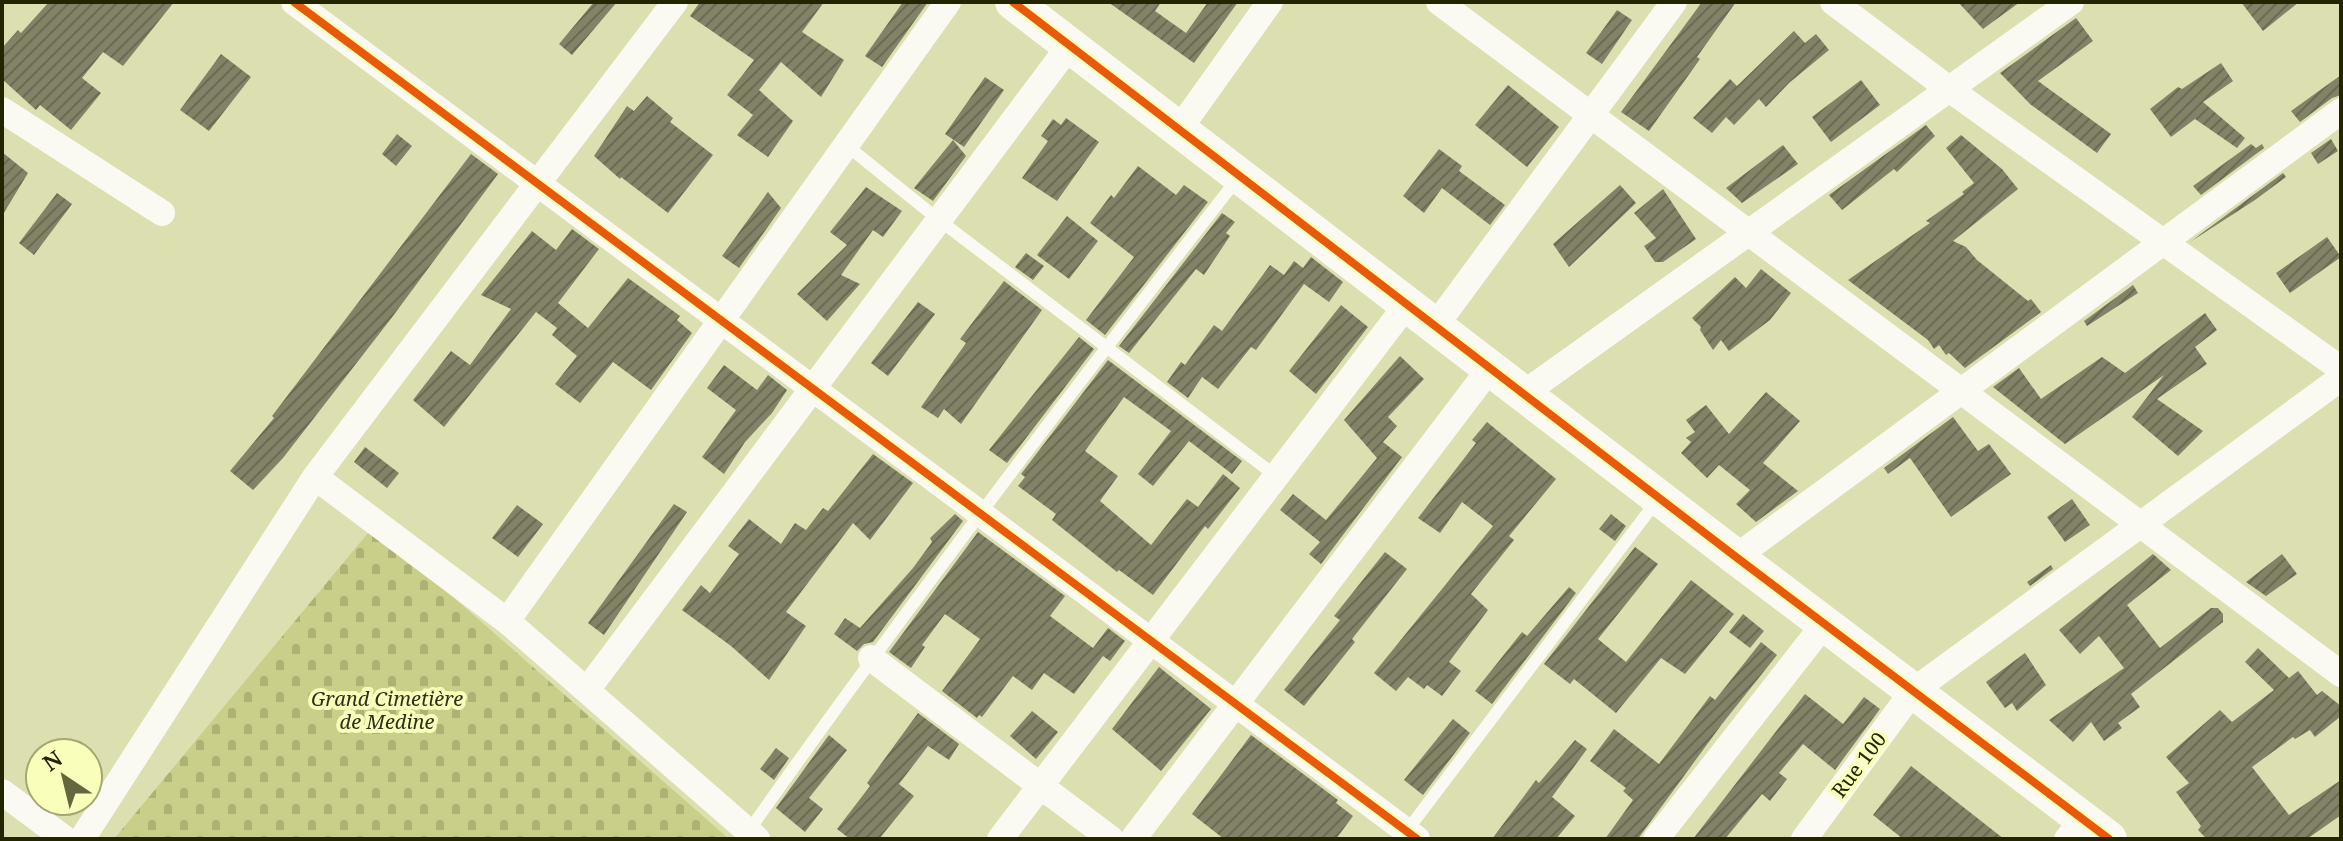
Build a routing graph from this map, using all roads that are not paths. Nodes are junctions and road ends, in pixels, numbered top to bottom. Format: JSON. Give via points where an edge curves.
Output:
{"nodes":[{"id":1,"x":294,"y":2,"type":"edge"},
{"id":2,"x":675,"y":2,"type":"edge"},
{"id":3,"x":948,"y":2,"type":"edge"},
{"id":4,"x":1013,"y":2,"type":"edge"},
{"id":5,"x":1270,"y":2,"type":"edge"},
{"id":6,"x":1439,"y":2,"type":"edge"},
{"id":7,"x":1674,"y":2,"type":"edge"},
{"id":8,"x":1833,"y":2,"type":"edge"},
{"id":9,"x":2071,"y":2,"type":"edge"},
{"id":10,"x":1070,"y":45,"type":"junction"},
{"id":11,"x":1949,"y":89,"type":"junction"},
{"id":12,"x":2,"y":110,"type":"edge"},
{"id":13,"x":2341,"y":111,"type":"edge"},
{"id":14,"x":1590,"y":115,"type":"junction"},
{"id":15,"x":1180,"y":128,"type":"junction"},
{"id":16,"x":846,"y":145,"type":"junction"},
{"id":17,"x":1240,"y":175,"type":"junction"},
{"id":18,"x":537,"y":183,"type":"junction"},
{"id":19,"x":162,"y":213,"type":"dead end"},
{"id":20,"x":939,"y":220,"type":"junction"},
{"id":21,"x":1748,"y":235,"type":"junction"},
{"id":22,"x":2163,"y":242,"type":"junction"},
{"id":23,"x":1422,"y":314,"type":"junction"},
{"id":24,"x":721,"y":320,"type":"junction"},
{"id":25,"x":1106,"y":347,"type":"junction"},
{"id":26,"x":1491,"y":367,"type":"junction"},
{"id":27,"x":2341,"y":369,"type":"edge"},
{"id":28,"x":2341,"y":378,"type":"edge"},
{"id":29,"x":813,"y":389,"type":"junction"},
{"id":30,"x":1961,"y":391,"type":"junction"},
{"id":31,"x":1523,"y":394,"type":"junction"},
{"id":32,"x":1276,"y":476,"type":"junction"},
{"id":33,"x":315,"y":477,"type":"junction"},
{"id":34,"x":1660,"y":496,"type":"junction"},
{"id":35,"x":980,"y":513,"type":"junction"},
{"id":36,"x":2142,"y":524,"type":"junction"},
{"id":37,"x":1736,"y":557,"type":"junction"},
{"id":38,"x":507,"y":621,"type":"junction"},
{"id":39,"x":1825,"y":623,"type":"junction"},
{"id":40,"x":1151,"y":640,"type":"junction"},
{"id":41,"x":871,"y":658,"type":"junction"},
{"id":42,"x":2341,"y":674,"type":"edge"},
{"id":43,"x":587,"y":690,"type":"junction"},
{"id":44,"x":1913,"y":691,"type":"junction"},
{"id":45,"x":1235,"y":703,"type":"junction"},
{"id":46,"x":1041,"y":786,"type":"junction"},
{"id":47,"x":2,"y":792,"type":"edge"},
{"id":48,"x":2086,"y":832,"type":"edge"},
{"id":49,"x":752,"y":835,"type":"edge"},
{"id":50,"x":1408,"y":836,"type":"edge"},
{"id":51,"x":65,"y":839,"type":"edge"},
{"id":52,"x":82,"y":839,"type":"edge"},
{"id":53,"x":1000,"y":839,"type":"edge"},
{"id":54,"x":1111,"y":839,"type":"edge"},
{"id":55,"x":1133,"y":839,"type":"edge"},
{"id":56,"x":1656,"y":839,"type":"edge"},
{"id":57,"x":1804,"y":839,"type":"edge"}],
"edges":[{"from":1,"to":18,"type":"street"},
{"from":2,"to":18,"type":"street"},
{"from":3,"to":16,"type":"street"},
{"from":4,"to":10,"type":"street"},
{"from":5,"to":15,"type":"street"},
{"from":6,"to":14,"type":"street"},
{"from":7,"to":14,"type":"street"},
{"from":8,"to":11,"type":"street"},
{"from":9,"to":11,"type":"street"},
{"from":10,"to":15,"type":"street"},
{"from":10,"to":20,"type":"street"},
{"from":11,"to":21,"type":"street"},
{"from":11,"to":22,"type":"street"},
{"from":12,"to":19,"type":"street"},
{"from":13,"to":22,"type":"street"},
{"from":14,"to":21,"type":"street"},
{"from":14,"to":23,"type":"street"},
{"from":15,"to":17,"type":"street"},
{"from":16,"to":20,"type":"lane"},
{"from":16,"to":24,"type":"street"},
{"from":17,"to":23,"type":"street"},
{"from":17,"to":25,"type":"lane"},
{"from":18,"to":24,"type":"street"},
{"from":18,"to":33,"type":"street"},
{"from":20,"to":25,"type":"lane"},
{"from":20,"to":29,"type":"street"},
{"from":21,"to":30,"type":"street"},
{"from":21,"to":31,"type":"street"},
{"from":22,"to":27,"type":"street"},
{"from":22,"to":30,"type":"street"},
{"from":23,"to":26,"type":"street"},
{"from":23,"to":32,"type":"street"},
{"from":24,"to":29,"type":"street"},
{"from":24,"to":38,"type":"street"},
{"from":25,"to":32,"type":"lane"},
{"from":25,"to":35,"type":"lane"},
{"from":26,"to":31,"type":"street"},
{"from":26,"to":45,"type":"street"},
{"from":28,"to":36,"type":"street","name":"Rue 100"},
{"from":29,"to":35,"type":"street"},
{"from":29,"to":43,"type":"street"},
{"from":30,"to":36,"type":"street"},
{"from":30,"to":37,"type":"street"},
{"from":31,"to":34,"type":"street"},
{"from":32,"to":40,"type":"street"},
{"from":33,"to":38,"type":"street"},
{"from":33,"to":52,"type":"street"},
{"from":34,"to":37,"type":"street"},
{"from":34,"to":50,"type":"lane"},
{"from":35,"to":40,"type":"street"},
{"from":35,"to":41,"type":"lane"},
{"from":36,"to":42,"type":"street"},
{"from":36,"to":44,"type":"street","name":"Rue 100"},
{"from":37,"to":39,"type":"street"},
{"from":38,"to":43,"type":"street"},
{"from":39,"to":44,"type":"street"},
{"from":39,"to":56,"type":"street"},
{"from":40,"to":45,"type":"street"},
{"from":40,"to":46,"type":"street"},
{"from":41,"to":46,"type":"street"},
{"from":41,"to":49,"type":"lane"},
{"from":43,"to":49,"type":"street"},
{"from":44,"to":48,"type":"street"},
{"from":44,"to":57,"type":"street","name":"Rue 100"},
{"from":45,"to":50,"type":"street"},
{"from":45,"to":55,"type":"street"},
{"from":46,"to":53,"type":"street"},
{"from":46,"to":54,"type":"street"},
{"from":47,"to":51,"type":"street"}]}
